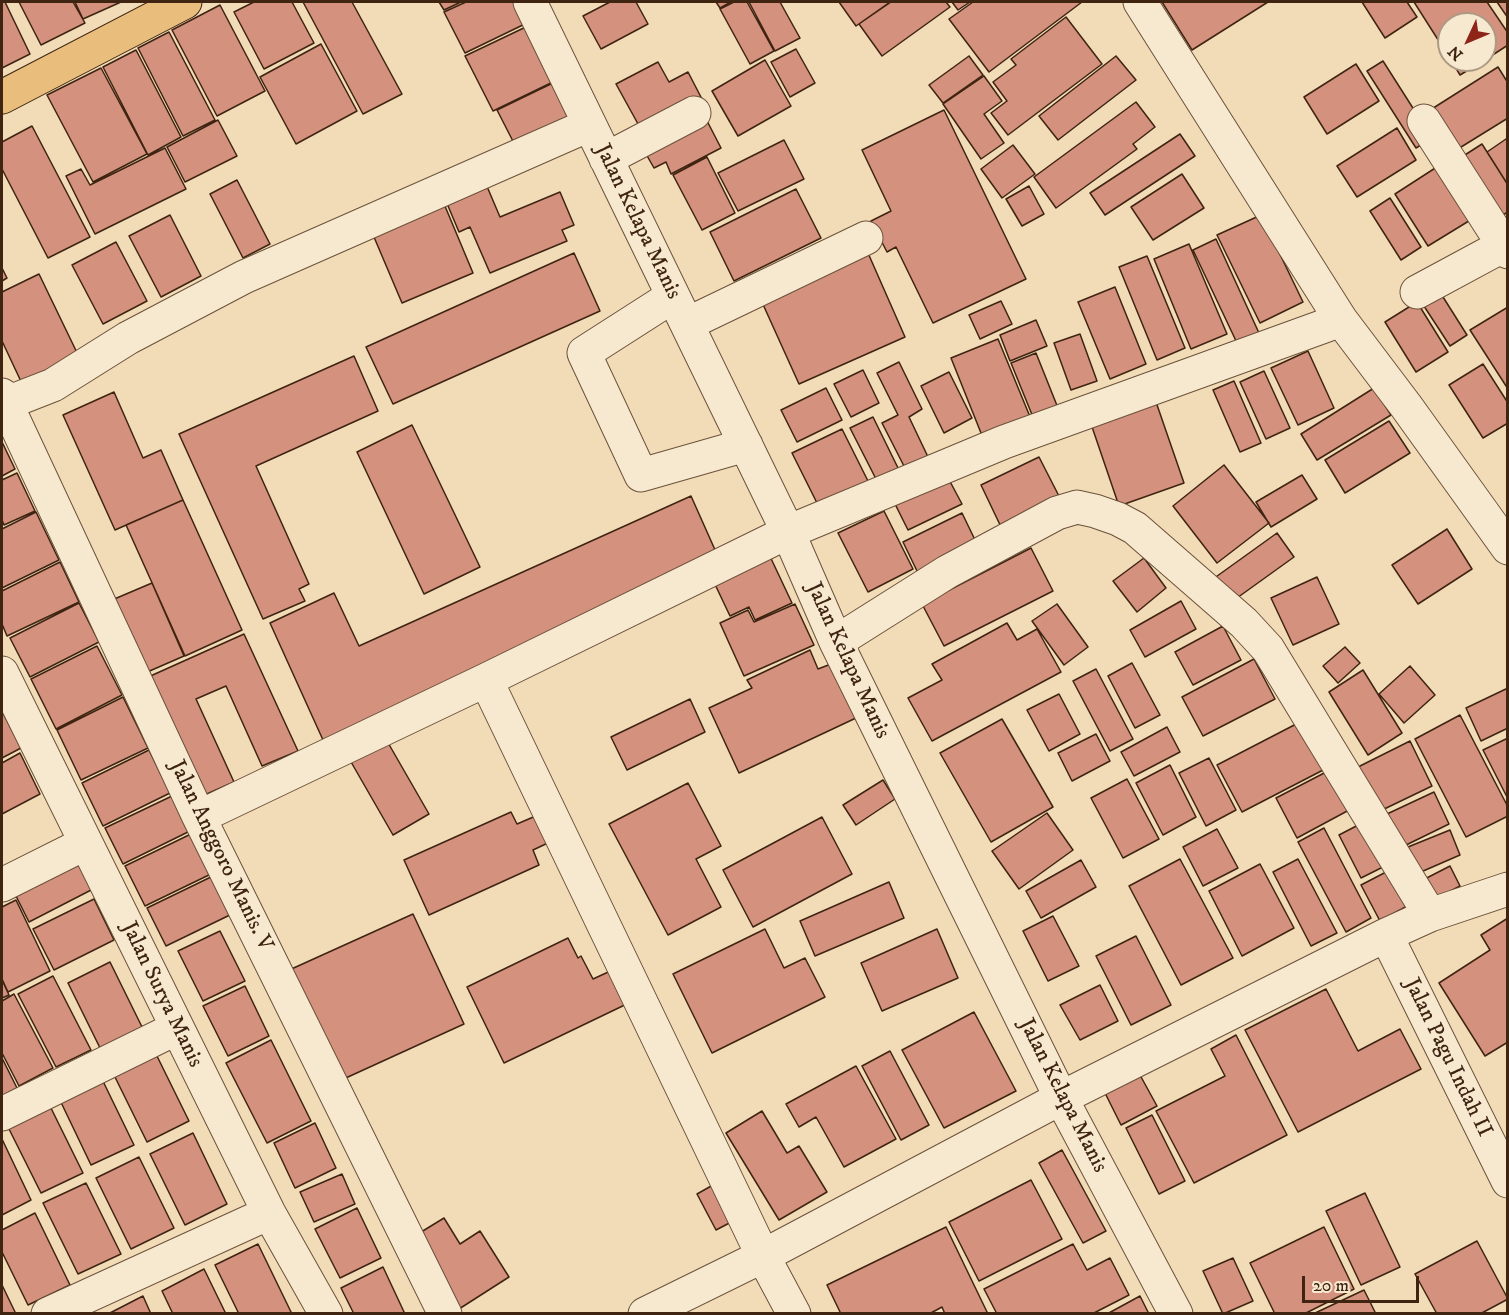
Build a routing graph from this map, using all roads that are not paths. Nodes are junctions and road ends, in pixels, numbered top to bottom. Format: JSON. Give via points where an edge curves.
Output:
{"nodes":[{"id":1,"x":185,"y":2,"type":"edge"},
{"id":2,"x":530,"y":2,"type":"edge"},
{"id":3,"x":1140,"y":2,"type":"edge"},
{"id":4,"x":2,"y":98,"type":"edge"},
{"id":5,"x":694,"y":112,"type":"dead end"},
{"id":6,"x":1424,"y":121,"type":"dead end"},
{"id":7,"x":589,"y":125,"type":"junction"},
{"id":8,"x":606,"y":159,"type":"junction"},
{"id":9,"x":866,"y":238,"type":"dead end"},
{"id":10,"x":1506,"y":247,"type":"edge"},
{"id":11,"x":1417,"y":292,"type":"dead end"},
{"id":12,"x":673,"y":296,"type":"junction"},
{"id":13,"x":1341,"y":320,"type":"junction"},
{"id":14,"x":687,"y":324,"type":"junction"},
{"id":15,"x":3,"y":401,"type":"edge"},
{"id":16,"x":746,"y":445,"type":"junction"},
{"id":17,"x":788,"y":532,"type":"junction"},
{"id":18,"x":1508,"y":548,"type":"edge"},
{"id":19,"x":836,"y":642,"type":"junction"},
{"id":20,"x":2,"y":673,"type":"edge"},
{"id":21,"x":486,"y":680,"type":"junction"},
{"id":22,"x":199,"y":817,"type":"junction"},
{"id":23,"x":86,"y":843,"type":"junction"},
{"id":24,"x":2,"y":885,"type":"edge"},
{"id":25,"x":1508,"y":889,"type":"edge"},
{"id":26,"x":1430,"y":915,"type":"junction"},
{"id":27,"x":1386,"y":935,"type":"junction"},
{"id":28,"x":177,"y":1028,"type":"junction"},
{"id":29,"x":1061,"y":1098,"type":"junction"},
{"id":30,"x":2,"y":1114,"type":"edge"},
{"id":31,"x":1508,"y":1181,"type":"edge"},
{"id":32,"x":269,"y":1213,"type":"junction"},
{"id":33,"x":763,"y":1256,"type":"junction"},
{"id":34,"x":48,"y":1314,"type":"edge"},
{"id":35,"x":326,"y":1314,"type":"edge"},
{"id":36,"x":446,"y":1314,"type":"edge"},
{"id":37,"x":645,"y":1314,"type":"edge"},
{"id":38,"x":794,"y":1314,"type":"edge"},
{"id":39,"x":1176,"y":1314,"type":"edge"}],
"edges":[{"from":1,"to":4,"type":"main road"},
{"from":2,"to":7,"type":"street","name":"Jalan Kelapa Manis"},
{"from":3,"to":13,"type":"street"},
{"from":5,"to":8,"type":"street"},
{"from":6,"to":10,"type":"street"},
{"from":7,"to":8,"type":"street","name":"Jalan Kelapa Manis"},
{"from":7,"to":15,"type":"street","via":[[244,277],[128,338],[52,385]]},
{"from":8,"to":12,"type":"street","name":"Jalan Kelapa Manis"},
{"from":9,"to":14,"type":"street"},
{"from":10,"to":11,"type":"street"},
{"from":12,"to":14,"type":"street","name":"Jalan Kelapa Manis"},
{"from":12,"to":16,"type":"street","via":[[584,353],[641,475]]},
{"from":13,"to":17,"type":"street","via":[[1004,442]]},
{"from":13,"to":18,"type":"street"},
{"from":14,"to":16,"type":"street","name":"Jalan Kelapa Manis"},
{"from":15,"to":22,"type":"street","name":"Jalan Anggoro Manis. V"},
{"from":16,"to":17,"type":"street","name":"Jalan Kelapa Manis"},
{"from":17,"to":19,"type":"street","name":"Jalan Kelapa Manis"},
{"from":17,"to":21,"type":"street"},
{"from":19,"to":26,"type":"street","via":[[947,572],[1057,513],[1077,507],[1118,519],[1135,528],[1244,623],[1268,649]]},
{"from":19,"to":29,"type":"street","name":"Jalan Kelapa Manis"},
{"from":20,"to":23,"type":"street","name":"Jalan Surya Manis"},
{"from":21,"to":22,"type":"street"},
{"from":21,"to":33,"type":"street"},
{"from":22,"to":36,"type":"street","name":"Jalan Anggoro Manis. V"},
{"from":23,"to":24,"type":"street"},
{"from":23,"to":28,"type":"street","name":"Jalan Surya Manis"},
{"from":25,"to":26,"type":"street"},
{"from":26,"to":27,"type":"street"},
{"from":27,"to":29,"type":"street"},
{"from":27,"to":31,"type":"street","name":"Jalan Pagu Indah II"},
{"from":28,"to":30,"type":"street"},
{"from":28,"to":32,"type":"street","name":"Jalan Surya Manis"},
{"from":29,"to":33,"type":"street"},
{"from":29,"to":39,"type":"street","name":"Jalan Kelapa Manis"},
{"from":32,"to":34,"type":"street"},
{"from":32,"to":35,"type":"street","name":"Jalan Surya Manis"},
{"from":33,"to":37,"type":"street"},
{"from":33,"to":38,"type":"street"}]}
